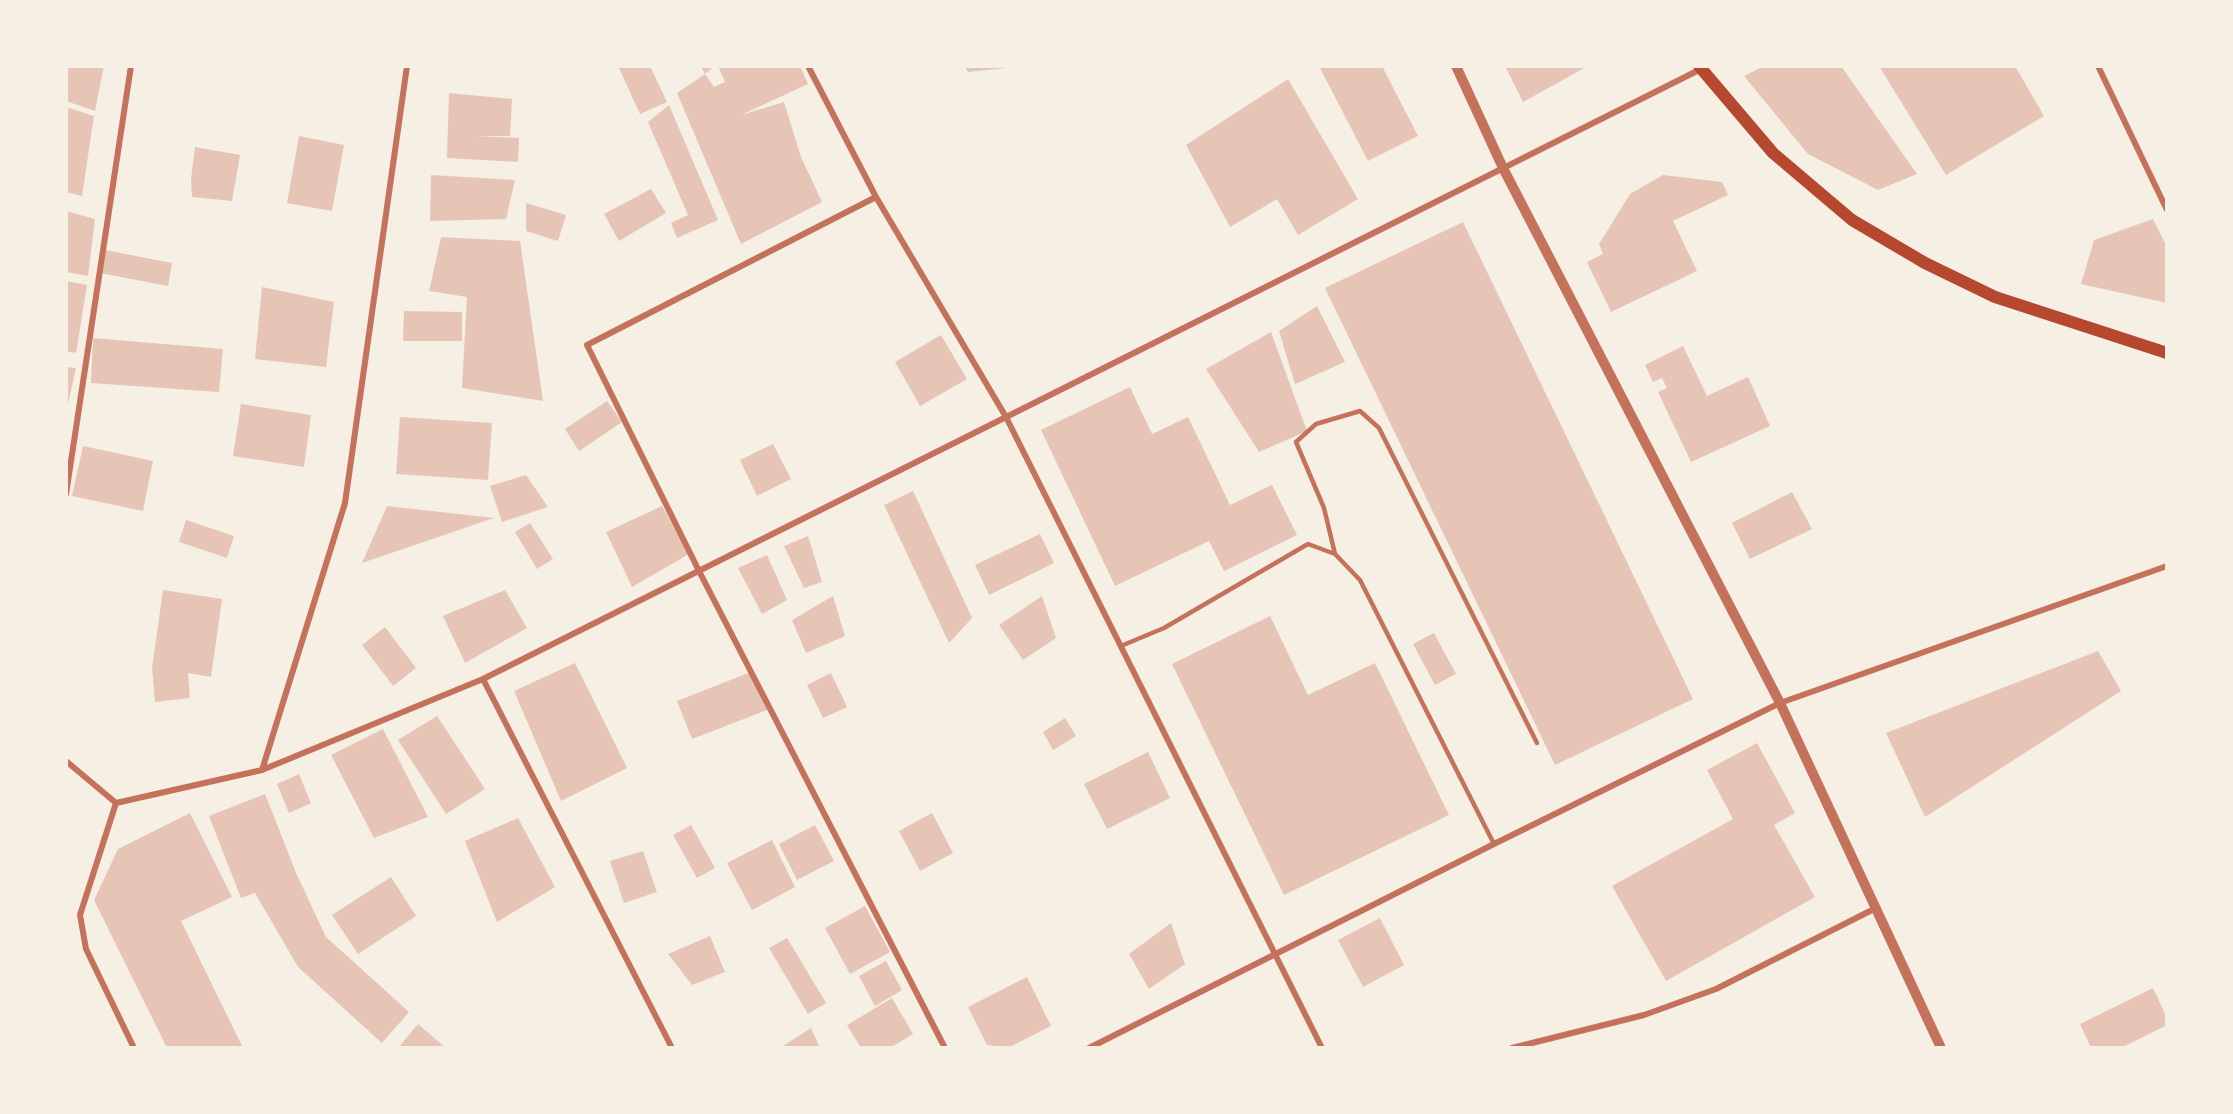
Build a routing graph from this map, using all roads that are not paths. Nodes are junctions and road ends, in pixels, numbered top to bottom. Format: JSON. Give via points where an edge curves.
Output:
{"nodes":[{"id":1,"x":131,"y":66,"type":"edge"},
{"id":2,"x":407,"y":66,"type":"edge"},
{"id":3,"x":808,"y":66,"type":"edge"},
{"id":4,"x":1456,"y":66,"type":"edge"},
{"id":5,"x":2098,"y":66,"type":"edge"},
{"id":6,"x":1702,"y":67,"type":"edge"},
{"id":7,"x":1503,"y":168,"type":"junction"},
{"id":8,"x":876,"y":198,"type":"junction"},
{"id":9,"x":2167,"y":210,"type":"edge"},
{"id":10,"x":2167,"y":353,"type":"edge"},
{"id":11,"x":1006,"y":417,"type":"junction"},
{"id":12,"x":66,"y":494,"type":"edge"},
{"id":13,"x":1335,"y":554,"type":"junction"},
{"id":14,"x":2167,"y":566,"type":"edge"},
{"id":15,"x":699,"y":571,"type":"junction"},
{"id":16,"x":1121,"y":646,"type":"junction"},
{"id":17,"x":483,"y":679,"type":"junction"},
{"id":18,"x":1780,"y":703,"type":"junction"},
{"id":19,"x":1537,"y":743,"type":"dead end"},
{"id":20,"x":66,"y":761,"type":"edge"},
{"id":21,"x":262,"y":770,"type":"junction"},
{"id":22,"x":116,"y":803,"type":"junction"},
{"id":23,"x":1494,"y":844,"type":"junction"},
{"id":24,"x":1876,"y":908,"type":"junction"},
{"id":25,"x":1274,"y":954,"type":"junction"},
{"id":26,"x":134,"y":1048,"type":"edge"},
{"id":27,"x":672,"y":1048,"type":"edge"},
{"id":28,"x":945,"y":1048,"type":"edge"},
{"id":29,"x":1089,"y":1048,"type":"edge"},
{"id":30,"x":1322,"y":1048,"type":"edge"},
{"id":31,"x":1512,"y":1048,"type":"edge"},
{"id":32,"x":1941,"y":1048,"type":"edge"}],
"edges":[{"from":1,"to":12,"type":"street"},
{"from":2,"to":21,"type":"street","via":[[345,503]]},
{"from":3,"to":8,"type":"street"},
{"from":4,"to":7,"type":"street"},
{"from":5,"to":9,"type":"street"},
{"from":6,"to":7,"type":"street"},
{"from":6,"to":10,"type":"main road","via":[[1773,153],[1852,220],[1995,297]]},
{"from":7,"to":11,"type":"street"},
{"from":7,"to":18,"type":"street"},
{"from":8,"to":11,"type":"street"},
{"from":8,"to":15,"type":"street","via":[[587,345]]},
{"from":11,"to":15,"type":"street"},
{"from":11,"to":16,"type":"street"},
{"from":13,"to":16,"type":"lane","via":[[1308,544],[1164,628]]},
{"from":13,"to":19,"type":"lane","via":[[1324,508],[1296,442],[1316,424],[1360,411],[1379,428]]},
{"from":13,"to":23,"type":"lane","via":[[1360,580]]},
{"from":14,"to":18,"type":"street"},
{"from":15,"to":17,"type":"street"},
{"from":15,"to":28,"type":"street"},
{"from":16,"to":25,"type":"street"},
{"from":17,"to":21,"type":"street"},
{"from":17,"to":27,"type":"street"},
{"from":18,"to":23,"type":"street"},
{"from":18,"to":24,"type":"street"},
{"from":20,"to":22,"type":"street"},
{"from":21,"to":22,"type":"street"},
{"from":22,"to":26,"type":"street","via":[[80,915],[86,949]]},
{"from":23,"to":25,"type":"street"},
{"from":24,"to":31,"type":"street","via":[[1716,989],[1644,1015]]},
{"from":24,"to":32,"type":"street"},
{"from":25,"to":29,"type":"street"},
{"from":25,"to":30,"type":"street"}]}
